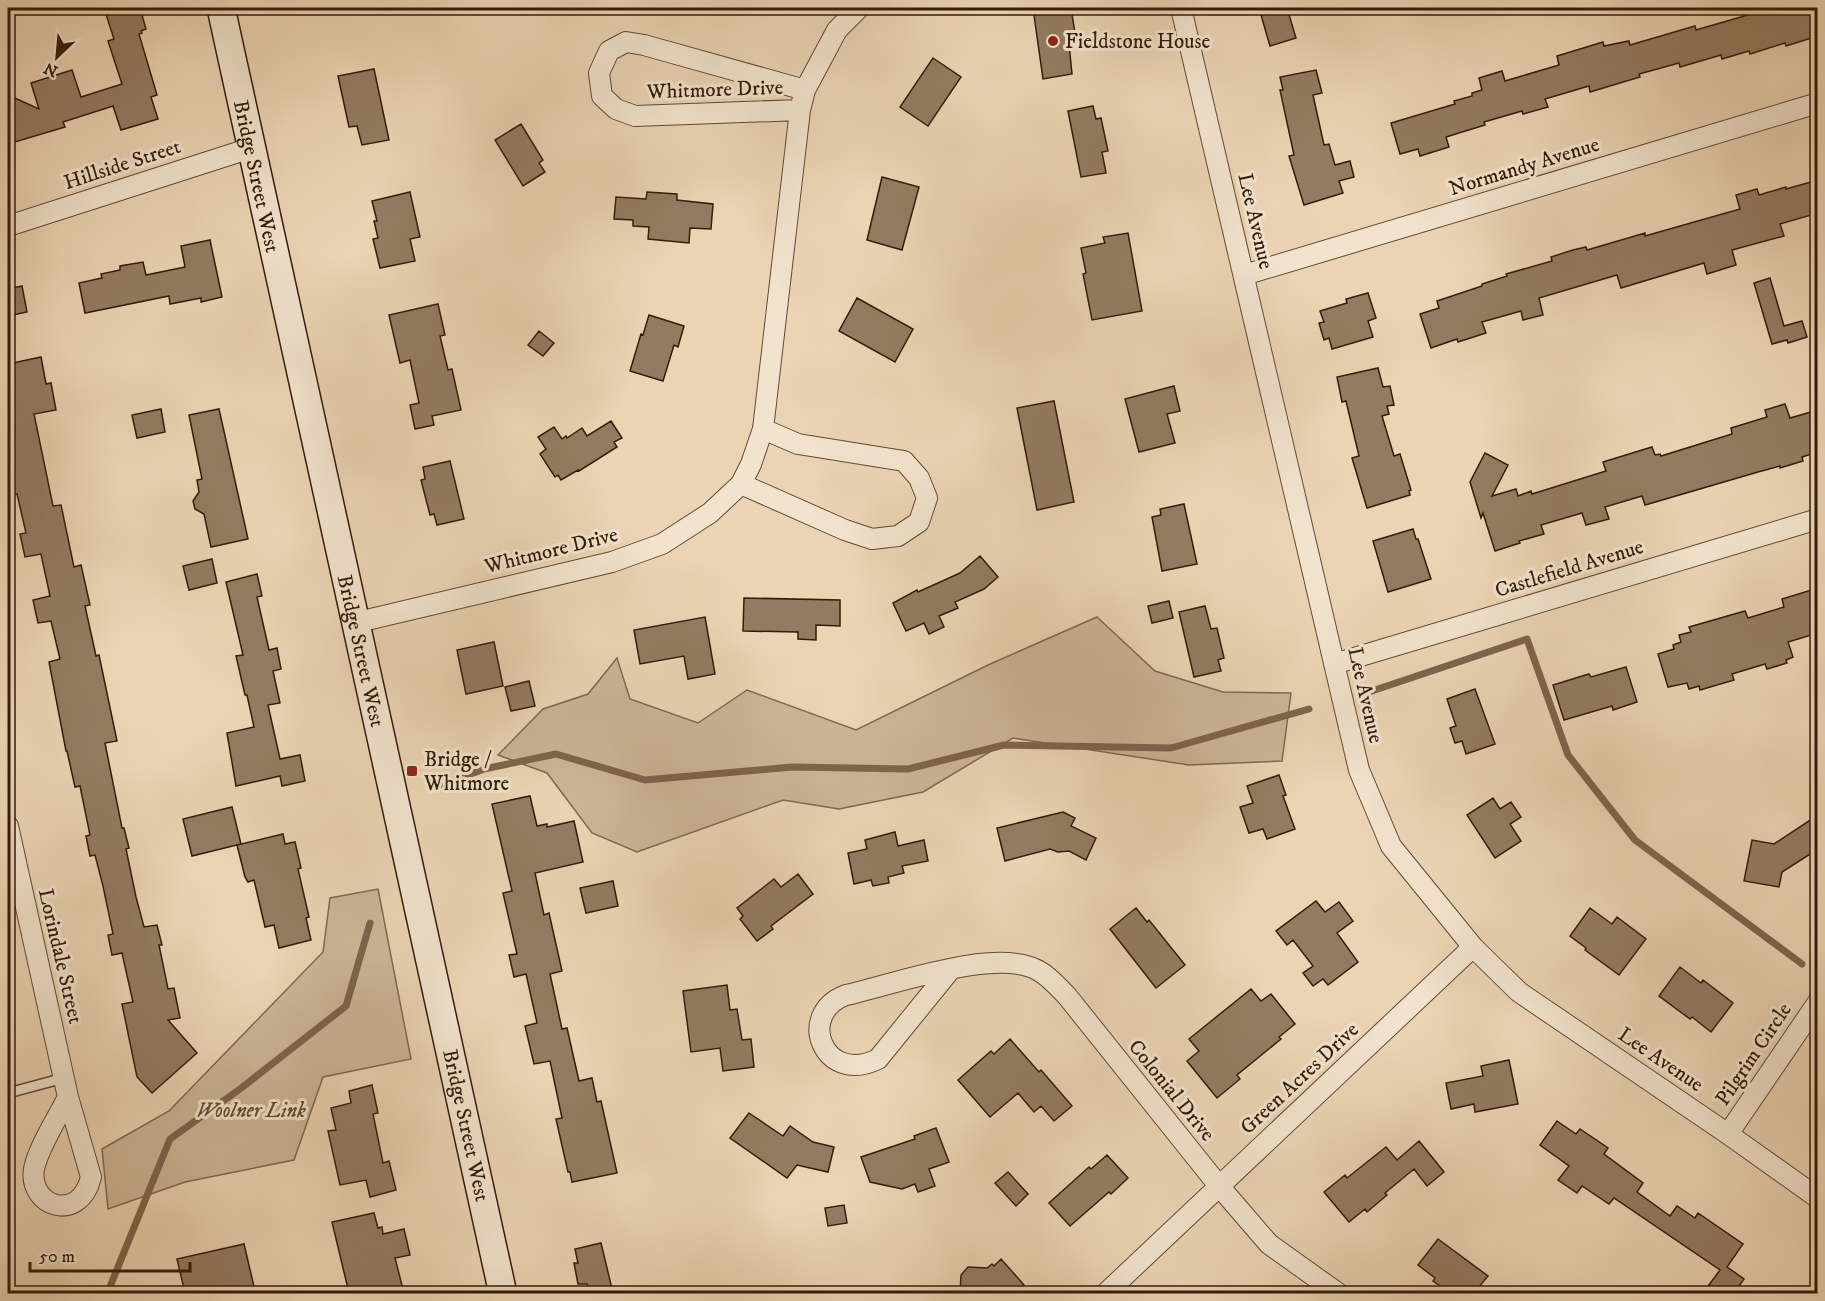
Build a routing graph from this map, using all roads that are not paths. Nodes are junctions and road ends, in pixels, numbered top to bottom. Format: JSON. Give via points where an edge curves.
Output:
{"nodes":[{"id":1,"x":221,"y":8,"type":"edge"},
{"id":2,"x":859,"y":8,"type":"edge"},
{"id":3,"x":1181,"y":8,"type":"edge"},
{"id":4,"x":805,"y":90,"type":"junction"},
{"id":5,"x":1818,"y":103,"type":"edge"},
{"id":6,"x":800,"y":110,"type":"junction"},
{"id":7,"x":251,"y":148,"type":"junction"},
{"id":8,"x":8,"y":226,"type":"edge"},
{"id":9,"x":1244,"y":275,"type":"junction"},
{"id":10,"x":763,"y":429,"type":"junction"},
{"id":11,"x":741,"y":484,"type":"junction"},
{"id":12,"x":1818,"y":519,"type":"edge"},
{"id":13,"x":354,"y":623,"type":"junction"},
{"id":14,"x":1334,"y":663,"type":"junction"},
{"id":15,"x":8,"y":826,"type":"edge"},
{"id":16,"x":1473,"y":947,"type":"junction"},
{"id":17,"x":951,"y":969,"type":"junction"},
{"id":18,"x":1818,"y":1002,"type":"edge"},
{"id":19,"x":64,"y":1078,"type":"junction"},
{"id":20,"x":8,"y":1093,"type":"edge"},
{"id":21,"x":68,"y":1097,"type":"junction"},
{"id":22,"x":1728,"y":1134,"type":"junction"},
{"id":23,"x":1219,"y":1186,"type":"junction"},
{"id":24,"x":1818,"y":1198,"type":"edge"},
{"id":25,"x":503,"y":1293,"type":"edge"},
{"id":26,"x":1105,"y":1293,"type":"edge"},
{"id":27,"x":1339,"y":1293,"type":"edge"}],
"edges":[{"from":1,"to":7,"type":"main road","name":"Bridge Street West"},
{"from":2,"to":4,"type":"street","name":"Whitmore Drive","via":[[837,30]]},
{"from":3,"to":9,"type":"street","name":"Lee Avenue"},
{"from":4,"to":6,"type":"street","name":"Whitmore Drive"},
{"from":4,"to":6,"type":"street","name":"Whitmore Drive","via":[[626,42],[609,51],[599,73],[602,96],[616,109],[635,116]]},
{"from":5,"to":9,"type":"street","name":"Normandy Avenue"},
{"from":6,"to":10,"type":"street","name":"Whitmore Drive"},
{"from":7,"to":8,"type":"street","name":"Hillside Street"},
{"from":7,"to":13,"type":"main road","name":"Bridge Street West"},
{"from":9,"to":14,"type":"street","name":"Lee Avenue"},
{"from":10,"to":11,"type":"street","name":"Whitmore Drive"},
{"from":10,"to":11,"type":"street","via":[[798,444],[904,461],[919,478],[927,498],[919,522],[898,536],[872,539]]},
{"from":11,"to":13,"type":"street","name":"Whitmore Drive","via":[[710,513],[662,544],[632,555]]},
{"from":12,"to":14,"type":"street","name":"Castlefield Avenue"},
{"from":13,"to":25,"type":"main road","name":"Bridge Street West"},
{"from":14,"to":16,"type":"street","name":"Lee Avenue","via":[[1359,770],[1391,846]]},
{"from":15,"to":19,"type":"street","name":"Lorindale Street"},
{"from":16,"to":22,"type":"street","name":"Lee Avenue","via":[[1519,992]]},
{"from":16,"to":23,"type":"street","name":"Green Acres Drive"},
{"from":17,"to":17,"type":"street","name":"Colonial Drive","via":[[833,1001],[820,1024],[820,1038],[826,1050],[836,1060],[855,1066],[878,1059]]},
{"from":17,"to":23,"type":"street","name":"Colonial Drive","via":[[1003,962],[1038,970],[1053,981]]},
{"from":18,"to":22,"type":"street","name":"Pilgrim Circle"},
{"from":19,"to":20,"type":"lane"},
{"from":19,"to":21,"type":"street","name":"Lorindale Street"},
{"from":21,"to":21,"type":"street","name":"Lorindale Street","via":[[34,1168],[37,1190],[43,1198],[63,1206],[75,1204],[83,1197],[90,1177]]},
{"from":22,"to":24,"type":"street","name":"Lee Avenue"},
{"from":23,"to":26,"type":"street","name":"Green Acres Drive"},
{"from":23,"to":27,"type":"street","name":"Colonial Drive","via":[[1269,1244]]}]}
